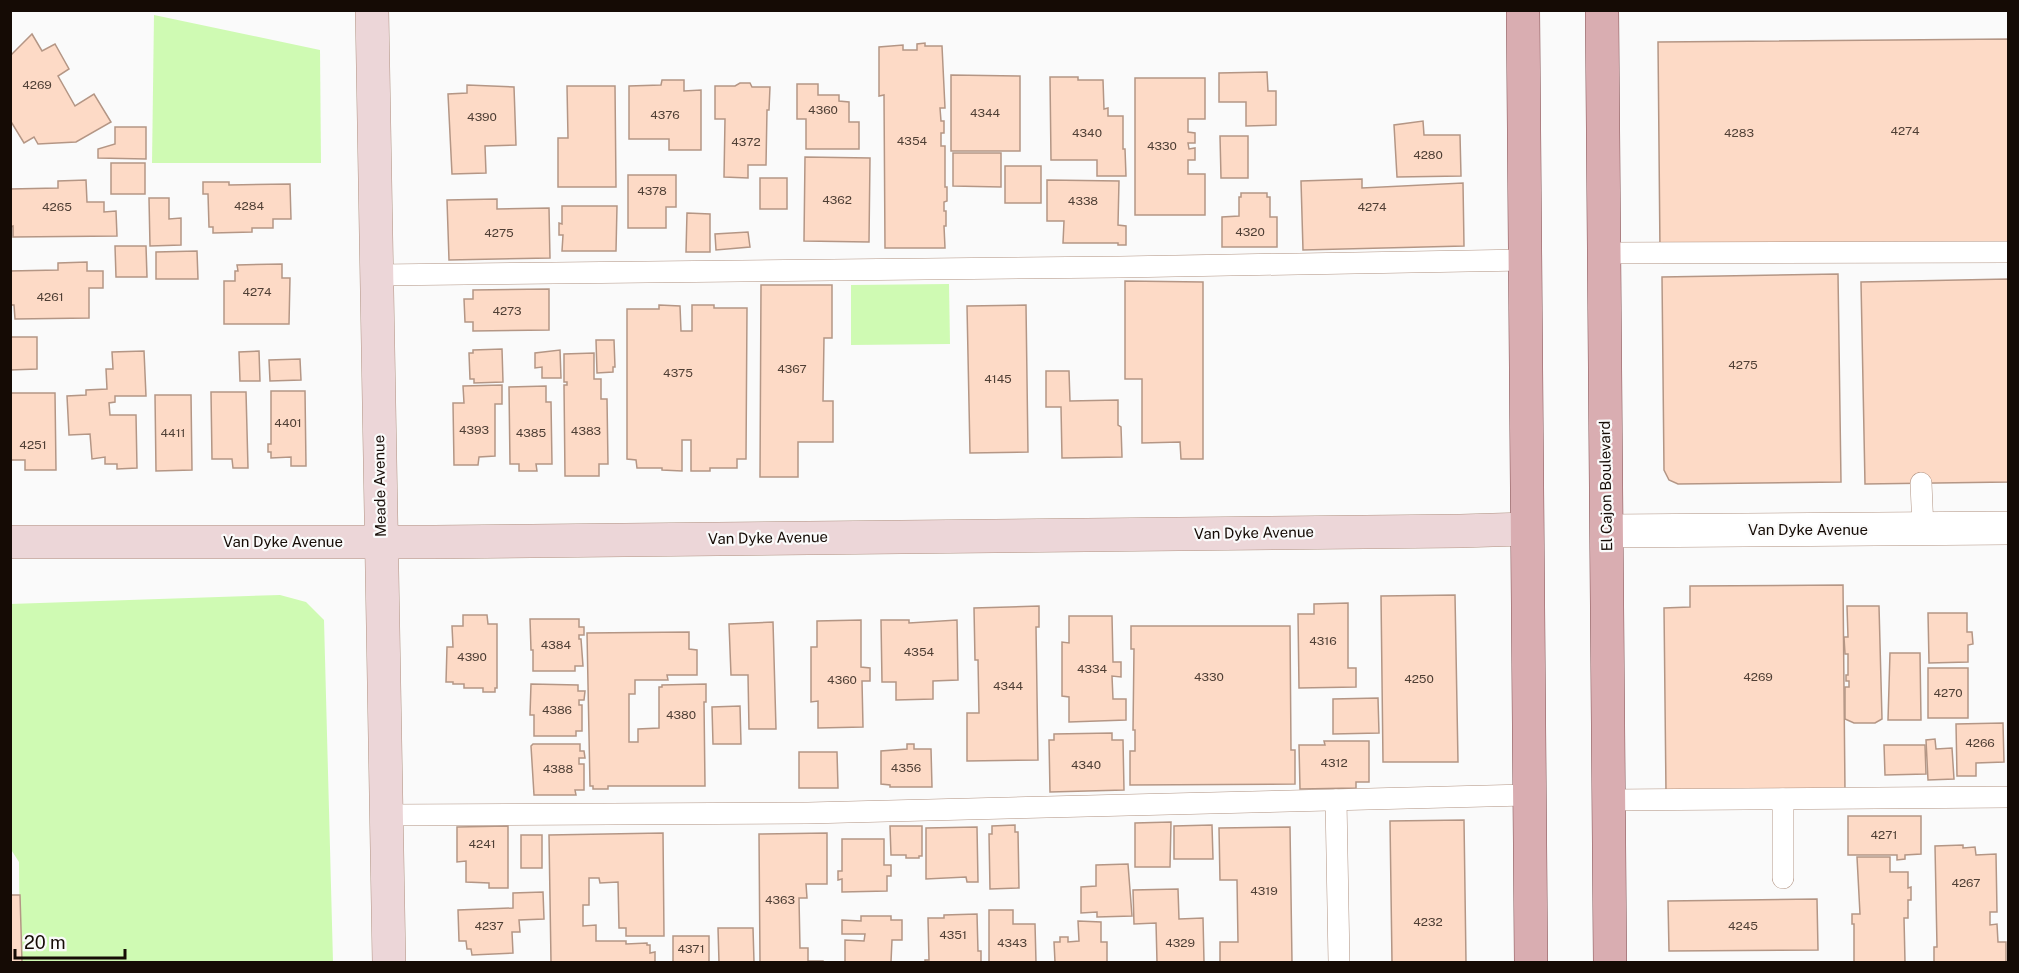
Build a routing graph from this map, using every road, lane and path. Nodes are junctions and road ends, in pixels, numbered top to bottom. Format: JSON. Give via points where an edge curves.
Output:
{"nodes":[{"id":1,"x":372,"y":10,"type":"edge"},
{"id":2,"x":1522,"y":10,"type":"edge"},
{"id":3,"x":1602,"y":10,"type":"edge"},
{"id":4,"x":2008,"y":252,"type":"edge"},
{"id":5,"x":1604,"y":253,"type":"junction"},
{"id":6,"x":1525,"y":260,"type":"junction"},
{"id":7,"x":377,"y":275,"type":"junction"},
{"id":8,"x":1921,"y":483,"type":"dead end"},
{"id":9,"x":2008,"y":528,"type":"edge"},
{"id":10,"x":1526,"y":529,"type":"junction"},
{"id":11,"x":1923,"y":529,"type":"junction"},
{"id":12,"x":1606,"y":531,"type":"junction"},
{"id":13,"x":381,"y":540,"type":"junction"},
{"id":14,"x":10,"y":542,"type":"edge"},
{"id":15,"x":1529,"y":795,"type":"junction"},
{"id":16,"x":2008,"y":797,"type":"edge"},
{"id":17,"x":1783,"y":799,"type":"junction"},
{"id":18,"x":1336,"y":800,"type":"junction"},
{"id":19,"x":1609,"y":800,"type":"junction"},
{"id":20,"x":386,"y":815,"type":"junction"},
{"id":21,"x":1783,"y":878,"type":"dead end"},
{"id":22,"x":389,"y":963,"type":"edge"},
{"id":23,"x":1340,"y":963,"type":"edge"},
{"id":24,"x":1531,"y":963,"type":"edge"},
{"id":25,"x":1610,"y":963,"type":"edge"}],
"edges":[{"from":1,"to":7,"type":"street","name":"Meade Avenue"},
{"from":2,"to":6,"type":"main road"},
{"from":3,"to":5,"type":"main road","name":"El Cajon Boulevard"},
{"from":4,"to":5,"type":"lane"},
{"from":5,"to":12,"type":"main road","name":"El Cajon Boulevard"},
{"from":6,"to":7,"type":"lane"},
{"from":6,"to":10,"type":"main road"},
{"from":7,"to":13,"type":"street","name":"Meade Avenue"},
{"from":8,"to":11,"type":"lane"},
{"from":9,"to":11,"type":"street","name":"Van Dyke Avenue"},
{"from":10,"to":13,"type":"street","name":"Van Dyke Avenue"},
{"from":10,"to":15,"type":"main road"},
{"from":11,"to":12,"type":"street","name":"Van Dyke Avenue"},
{"from":12,"to":19,"type":"main road","name":"El Cajon Boulevard"},
{"from":13,"to":14,"type":"street","name":"Van Dyke Avenue"},
{"from":13,"to":20,"type":"street","name":"Meade Avenue"},
{"from":15,"to":18,"type":"lane"},
{"from":15,"to":24,"type":"main road"},
{"from":16,"to":17,"type":"lane"},
{"from":17,"to":19,"type":"lane"},
{"from":17,"to":21,"type":"lane"},
{"from":18,"to":20,"type":"lane","via":[[808,813]]},
{"from":18,"to":23,"type":"lane"},
{"from":19,"to":25,"type":"main road","name":"El Cajon Boulevard"},
{"from":20,"to":22,"type":"street","name":"Meade Avenue"}]}
